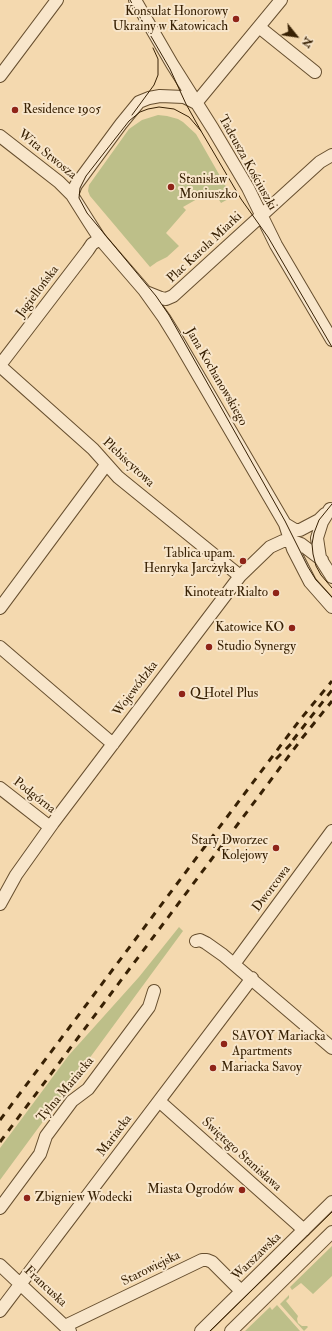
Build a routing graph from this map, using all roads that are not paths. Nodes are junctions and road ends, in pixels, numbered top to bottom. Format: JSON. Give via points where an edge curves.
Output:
{"nodes":[{"id":1,"x":57,"y":0,"type":"edge"},
{"id":2,"x":135,"y":0,"type":"edge"},
{"id":3,"x":281,"y":0,"type":"edge"},
{"id":4,"x":259,"y":27,"type":"junction"},
{"id":5,"x":315,"y":72,"type":"dead end"},
{"id":6,"x":0,"y":76,"type":"edge"},
{"id":7,"x":196,"y":103,"type":"junction"},
{"id":8,"x":0,"y":136,"type":"edge"},
{"id":9,"x":332,"y":155,"type":"edge"},
{"id":10,"x":72,"y":195,"type":"junction"},
{"id":11,"x":261,"y":215,"type":"junction"},
{"id":12,"x":100,"y":239,"type":"junction"},
{"id":13,"x":144,"y":290,"type":"junction"},
{"id":14,"x":330,"y":333,"type":"edge"},
{"id":15,"x":0,"y":366,"type":"edge"},
{"id":16,"x":106,"y":465,"type":"junction"},
{"id":17,"x":331,"y":508,"type":"edge"},
{"id":18,"x":285,"y":524,"type":"junction"},
{"id":19,"x":290,"y":541,"type":"junction"},
{"id":20,"x":322,"y":560,"type":"junction"},
{"id":21,"x":240,"y":576,"type":"junction"},
{"id":22,"x":332,"y":577,"type":"edge"},
{"id":23,"x":332,"y":607,"type":"edge"},
{"id":24,"x":0,"y":608,"type":"edge"},
{"id":25,"x":0,"y":647,"type":"edge"},
{"id":26,"x":113,"y":744,"type":"junction"},
{"id":27,"x":0,"y":788,"type":"edge"},
{"id":28,"x":50,"y":827,"type":"junction"},
{"id":29,"x":332,"y":832,"type":"edge"},
{"id":30,"x":3,"y":888,"type":"edge"},
{"id":31,"x":0,"y":904,"type":"edge"},
{"id":32,"x":196,"y":941,"type":"dead end"},
{"id":33,"x":234,"y":964,"type":"junction"},
{"id":34,"x":252,"y":978,"type":"junction"},
{"id":35,"x":154,"y":991,"type":"dead end"},
{"id":36,"x":332,"y":1048,"type":"edge"},
{"id":37,"x":159,"y":1101,"type":"junction"},
{"id":38,"x":332,"y":1202,"type":"edge"},
{"id":39,"x":0,"y":1208,"type":"edge"},
{"id":40,"x":304,"y":1230,"type":"junction"},
{"id":41,"x":332,"y":1232,"type":"edge"},
{"id":42,"x":0,"y":1264,"type":"edge"},
{"id":43,"x":21,"y":1284,"type":"junction"},
{"id":44,"x":241,"y":1291,"type":"junction"},
{"id":45,"x":0,"y":1311,"type":"edge"},
{"id":46,"x":68,"y":1329,"type":"edge"},
{"id":47,"x":201,"y":1331,"type":"edge"},
{"id":48,"x":231,"y":1331,"type":"edge"}],
"edges":[{"from":1,"to":6,"type":"street"},
{"from":2,"to":7,"type":"street","name":"Tadeusza Kościuszki"},
{"from":3,"to":4,"type":"street"},
{"from":4,"to":5,"type":"street"},
{"from":4,"to":7,"type":"street"},
{"from":7,"to":10,"type":"street","via":[[182,97],[160,96],[139,102],[76,185]]},
{"from":7,"to":11,"type":"street","name":"Tadeusza Kościuszki","via":[[248,188]]},
{"from":8,"to":10,"type":"street","name":"Wita Stwosza","via":[[60,182]]},
{"from":9,"to":11,"type":"street","name":"Plac Karola Miarki","via":[[320,162]]},
{"from":10,"to":12,"type":"street","name":"Wita Stwosza"},
{"from":11,"to":13,"type":"street","name":"Plac Karola Miarki","via":[[173,296],[161,298]]},
{"from":11,"to":14,"type":"street","name":"Tadeusza Kościuszki","via":[[276,246]]},
{"from":12,"to":13,"type":"street","name":"Jana Kochanowskiego"},
{"from":12,"to":15,"type":"street","name":"Jagiellońska","via":[[92,244]]},
{"from":13,"to":18,"type":"street","name":"Jana Kochanowskiego","via":[[177,339]]},
{"from":15,"to":16,"type":"street","name":"Plebiscytowa","via":[[93,450]]},
{"from":16,"to":21,"type":"street","name":"Plebiscytowa"},
{"from":16,"to":24,"type":"street"},
{"from":17,"to":18,"type":"street","via":[[319,520],[304,529],[295,530]]},
{"from":17,"to":20,"type":"street","via":[[322,522],[317,538]]},
{"from":18,"to":19,"type":"street","name":"Jana Kochanowskiego"},
{"from":19,"to":20,"type":"street","via":[[301,544]]},
{"from":19,"to":21,"type":"street","name":"Wojewódzka","via":[[283,541],[270,547]]},
{"from":19,"to":23,"type":"street","name":"Jana Kochanowskiego","via":[[310,582]]},
{"from":20,"to":22,"type":"street"},
{"from":21,"to":26,"type":"street","name":"Wojewódzka"},
{"from":25,"to":26,"type":"street"},
{"from":26,"to":28,"type":"street","name":"Wojewódzka"},
{"from":27,"to":28,"type":"street","name":"Podgórna"},
{"from":28,"to":30,"type":"street","name":"Wojewódzka"},
{"from":29,"to":33,"type":"street","name":"Dworcowa"},
{"from":30,"to":31,"type":"street","name":"Wojewódzka"},
{"from":32,"to":33,"type":"street","via":[[206,943]]},
{"from":33,"to":34,"type":"street"},
{"from":34,"to":36,"type":"street"},
{"from":34,"to":37,"type":"street","name":"Mariacka"},
{"from":35,"to":39,"type":"street","name":"Tylna Mariacka","via":[[149,1007],[88,1089],[72,1101],[50,1130],[40,1154]]},
{"from":37,"to":40,"type":"street","name":"Świętego Stanisława"},
{"from":37,"to":43,"type":"street","name":"Mariacka"},
{"from":38,"to":40,"type":"street","name":"Warszawska"},
{"from":40,"to":44,"type":"street","name":"Warszawska"},
{"from":41,"to":48,"type":"street"},
{"from":42,"to":43,"type":"street","name":"Francuska"},
{"from":43,"to":45,"type":"street","name":"Mariacka"},
{"from":43,"to":46,"type":"street","name":"Francuska"},
{"from":44,"to":46,"type":"street","name":"Starowiejska","via":[[212,1262],[204,1260]]},
{"from":44,"to":47,"type":"street","name":"Warszawska"}]}
